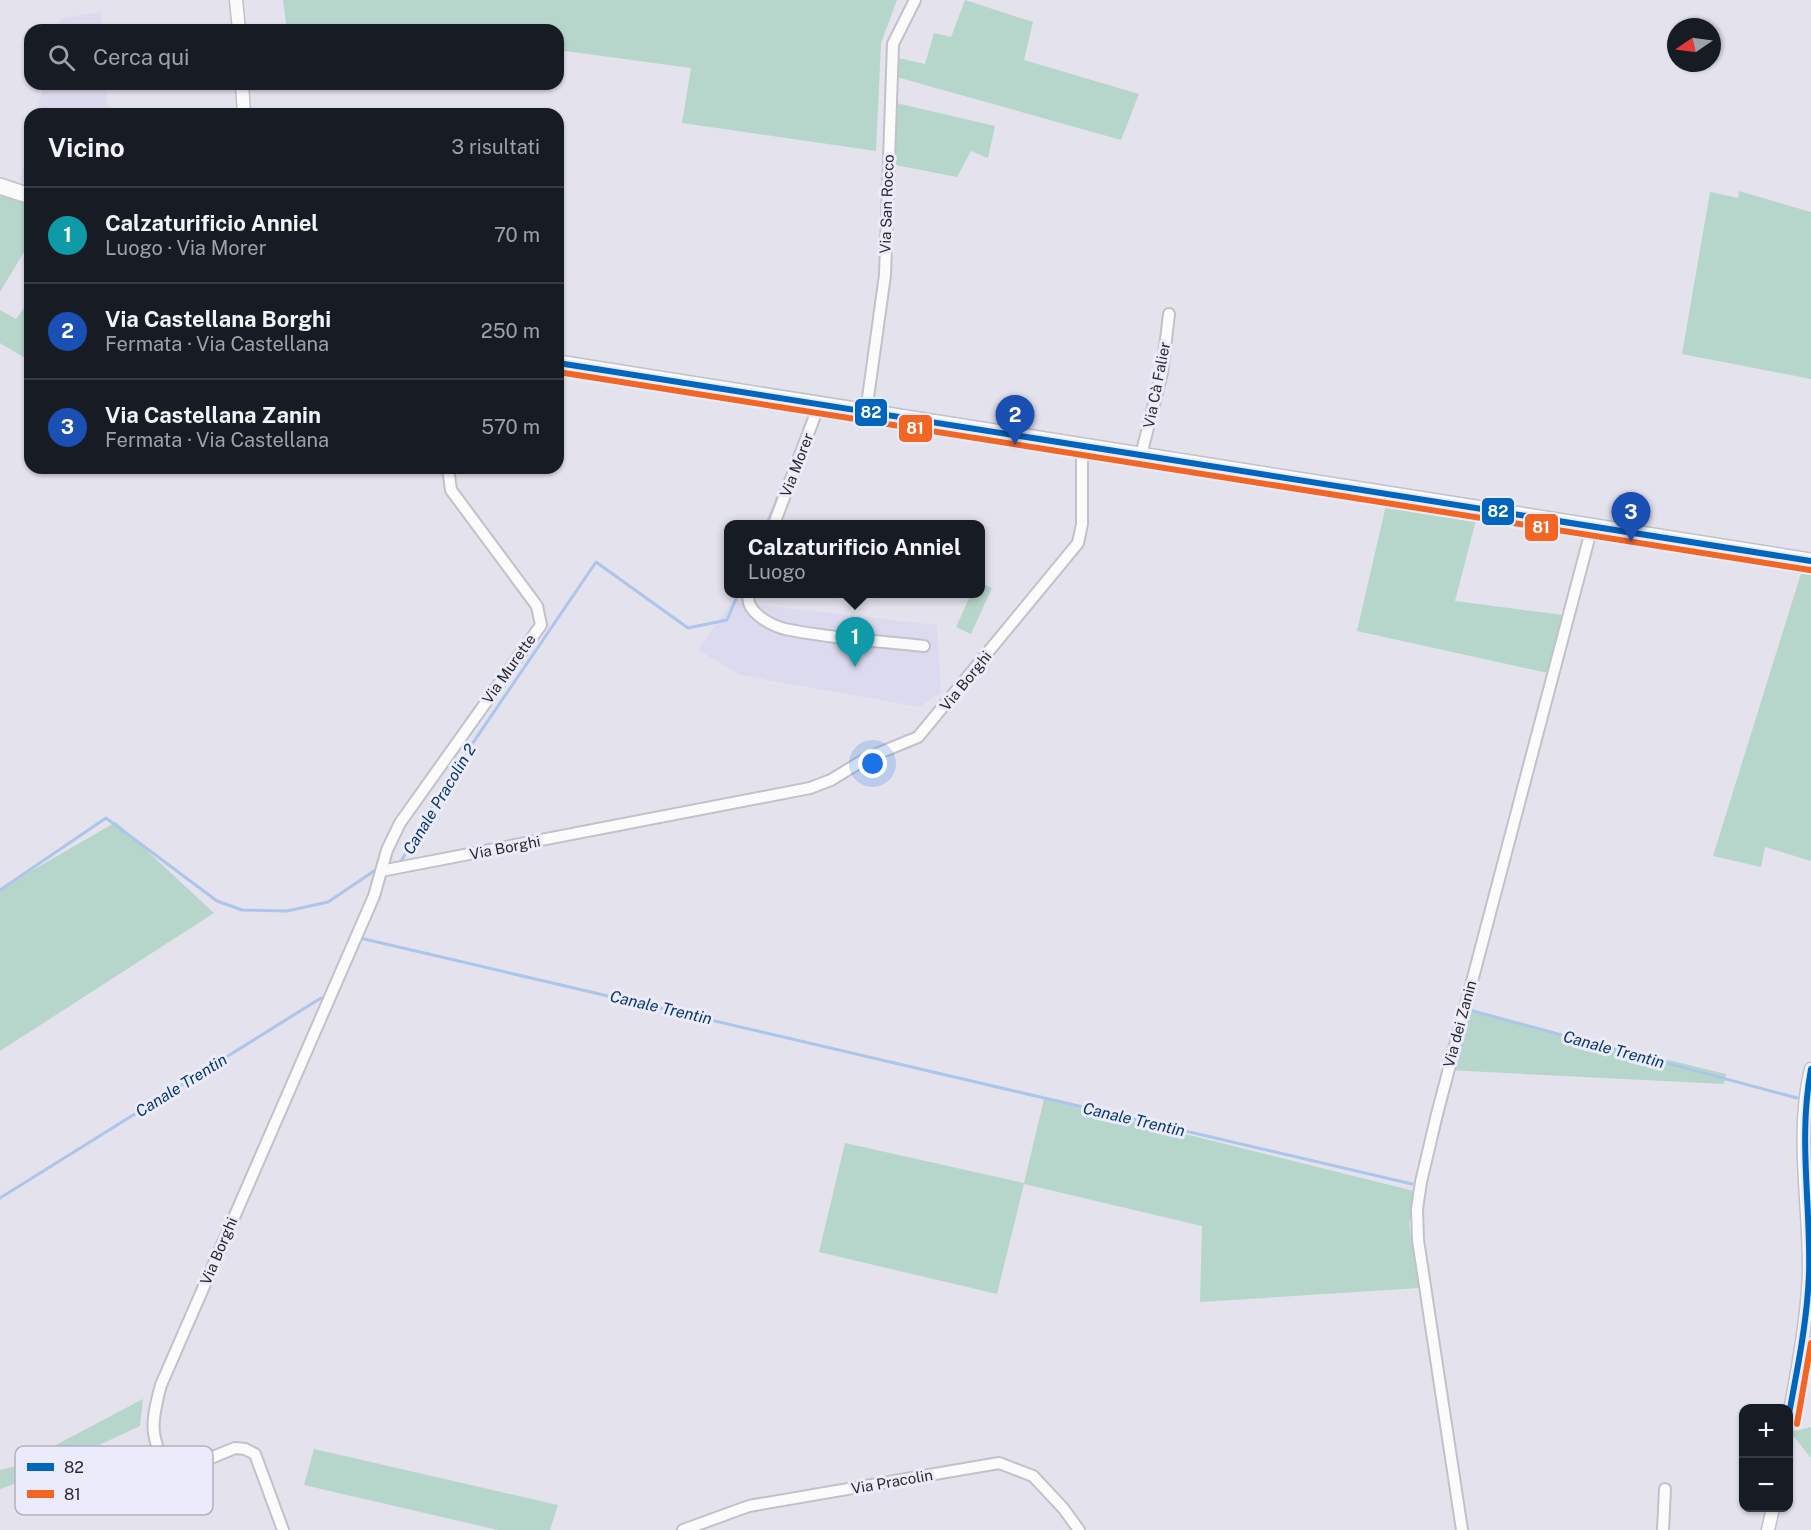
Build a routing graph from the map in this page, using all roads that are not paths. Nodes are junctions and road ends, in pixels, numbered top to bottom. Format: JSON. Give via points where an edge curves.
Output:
{"nodes":[{"id":1,"x":236,"y":0,"type":"edge"},
{"id":2,"x":915,"y":0,"type":"edge"},
{"id":3,"x":238,"y":24,"type":"edge"},
{"id":4,"x":242,"y":90,"type":"edge"},
{"id":5,"x":244,"y":108,"type":"edge"},
{"id":6,"x":0,"y":186,"type":"edge"},
{"id":7,"x":24,"y":194,"type":"edge"},
{"id":8,"x":1169,"y":314,"type":"dead end"},
{"id":9,"x":564,"y":364,"type":"edge"},
{"id":10,"x":819,"y":405,"type":"junction"},
{"id":11,"x":866,"y":412,"type":"junction"},
{"id":12,"x":1082,"y":446,"type":"junction"},
{"id":13,"x":1141,"y":455,"type":"junction"},
{"id":14,"x":449,"y":474,"type":"edge"},
{"id":15,"x":776,"y":520,"type":"edge"},
{"id":16,"x":1592,"y":527,"type":"junction"},
{"id":17,"x":1811,"y":561,"type":"edge"},
{"id":18,"x":747,"y":598,"type":"edge"},
{"id":19,"x":924,"y":646,"type":"dead end"},
{"id":20,"x":381,"y":871,"type":"junction"},
{"id":21,"x":1811,"y":1069,"type":"edge"},
{"id":22,"x":1791,"y":1404,"type":"edge"},
{"id":23,"x":156,"y":1446,"type":"edge"},
{"id":24,"x":213,"y":1457,"type":"edge"},
{"id":25,"x":1665,"y":1489,"type":"dead end"},
{"id":26,"x":1772,"y":1512,"type":"edge"},
{"id":27,"x":284,"y":1530,"type":"edge"},
{"id":28,"x":683,"y":1530,"type":"edge"},
{"id":29,"x":1079,"y":1530,"type":"edge"},
{"id":30,"x":1462,"y":1530,"type":"edge"},
{"id":31,"x":1663,"y":1530,"type":"edge"},
{"id":32,"x":1768,"y":1530,"type":"edge"}],
"edges":[{"from":1,"to":3,"type":"street"},
{"from":2,"to":11,"type":"street","name":"Via San Rocco","via":[[893,44],[885,274]]},
{"from":4,"to":5,"type":"street"},
{"from":6,"to":7,"type":"main road"},
{"from":8,"to":13,"type":"street","name":"Via Cà Falier","via":[[1162,374]]},
{"from":9,"to":10,"type":"main road"},
{"from":10,"to":11,"type":"main road"},
{"from":10,"to":15,"type":"street","name":"Via Morer"},
{"from":11,"to":12,"type":"main road"},
{"from":12,"to":13,"type":"main road"},
{"from":12,"to":20,"type":"street","name":"Via Borghi","via":[[1082,524],[1078,543],[918,737],[810,788]]},
{"from":13,"to":16,"type":"main road"},
{"from":14,"to":20,"type":"street","name":"Via Murette","via":[[451,490],[537,606],[541,625],[400,823]]},
{"from":16,"to":17,"type":"main road"},
{"from":16,"to":30,"type":"street","name":"Via dei Zanin","via":[[1437,1113],[1418,1209],[1426,1307]]},
{"from":18,"to":19,"type":"street","via":[[752,611],[783,628]]},
{"from":20,"to":23,"type":"street","name":"Via Borghi","via":[[374,896],[161,1385],[152,1419]]},
{"from":21,"to":22,"type":"street","via":[[1805,1103],[1809,1274]]},
{"from":24,"to":27,"type":"street","name":"Via Borghi","via":[[235,1448],[255,1454]]},
{"from":25,"to":31,"type":"street"},
{"from":26,"to":32,"type":"street"},
{"from":28,"to":29,"type":"street","name":"Via Pracolin","via":[[749,1506],[999,1462],[1033,1476]]}]}
